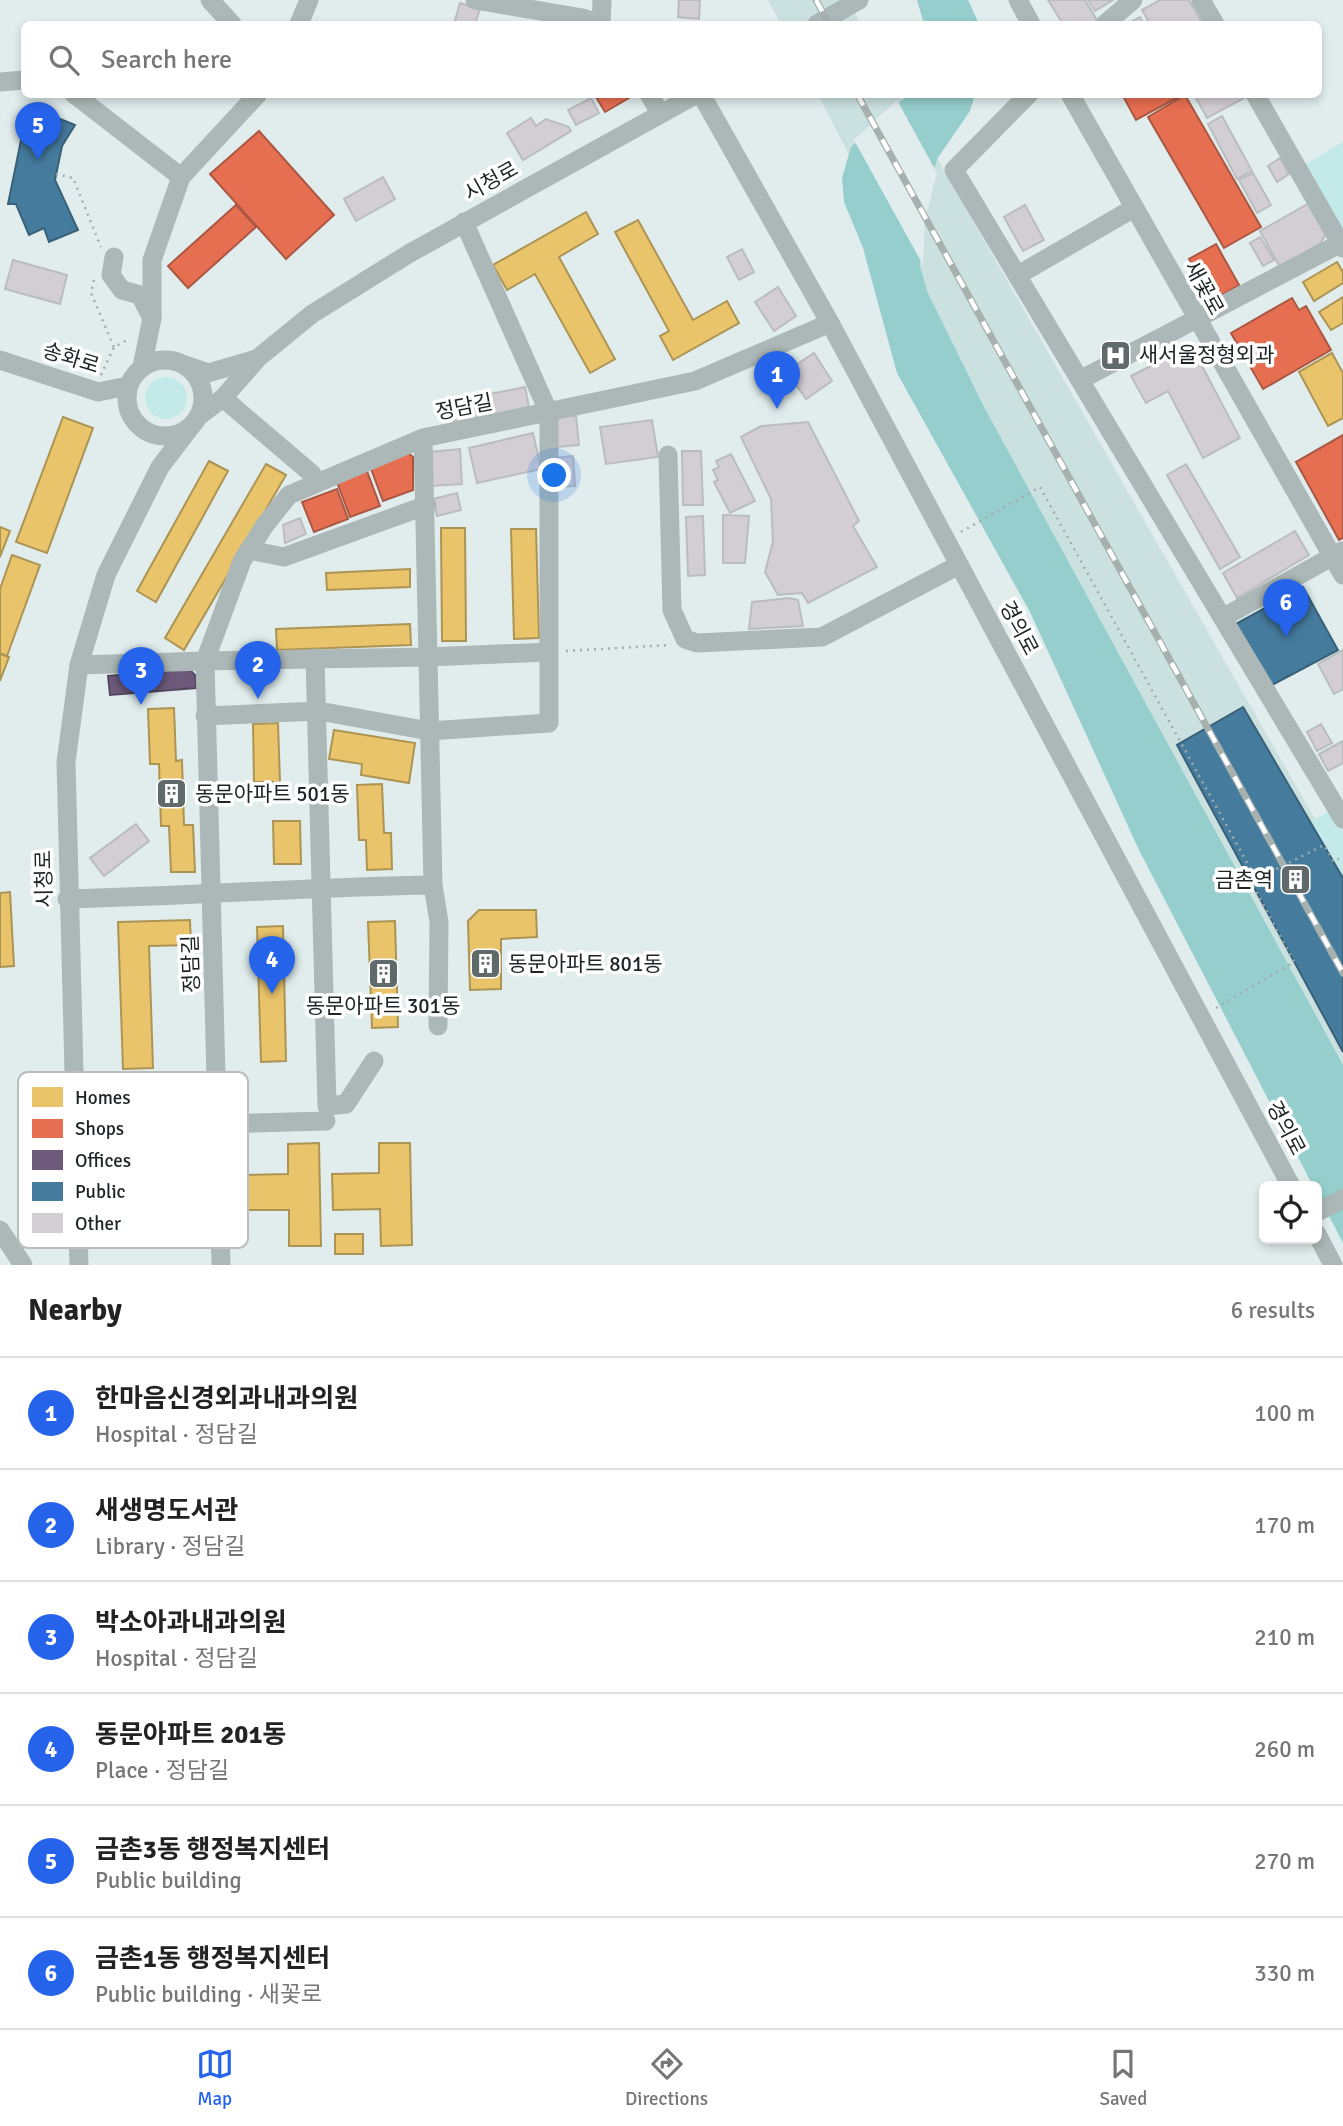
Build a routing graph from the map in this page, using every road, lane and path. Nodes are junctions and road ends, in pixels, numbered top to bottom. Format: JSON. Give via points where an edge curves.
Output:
{"nodes":[{"id":1,"x":210,"y":0,"type":"edge"},
{"id":2,"x":309,"y":0,"type":"edge"},
{"id":3,"x":475,"y":0,"type":"edge"},
{"id":4,"x":602,"y":0,"type":"edge"},
{"id":5,"x":859,"y":0,"type":"edge"},
{"id":6,"x":1018,"y":0,"type":"edge"},
{"id":7,"x":1133,"y":0,"type":"edge"},
{"id":8,"x":1201,"y":0,"type":"edge"},
{"id":9,"x":229,"y":21,"type":"edge"},
{"id":10,"x":300,"y":21,"type":"edge"},
{"id":11,"x":592,"y":21,"type":"edge"},
{"id":12,"x":600,"y":21,"type":"edge"},
{"id":13,"x":822,"y":21,"type":"edge"},
{"id":14,"x":1029,"y":21,"type":"edge"},
{"id":15,"x":1108,"y":21,"type":"edge"},
{"id":16,"x":1213,"y":21,"type":"edge"},
{"id":17,"x":21,"y":80,"type":"edge"},
{"id":18,"x":0,"y":82,"type":"edge"},
{"id":19,"x":79,"y":98,"type":"edge"},
{"id":20,"x":254,"y":98,"type":"edge"},
{"id":21,"x":651,"y":98,"type":"edge"},
{"id":22,"x":691,"y":98,"type":"edge"},
{"id":23,"x":701,"y":98,"type":"edge"},
{"id":24,"x":1025,"y":98,"type":"edge"},
{"id":25,"x":1071,"y":98,"type":"edge"},
{"id":26,"x":1257,"y":98,"type":"edge"},
{"id":27,"x":660,"y":113,"type":"junction"},
{"id":28,"x":56,"y":174,"type":"dead end"},
{"id":29,"x":181,"y":177,"type":"junction"},
{"id":30,"x":1134,"y":208,"type":"junction"},
{"id":31,"x":464,"y":222,"type":"junction"},
{"id":32,"x":1342,"y":245,"type":"edge"},
{"id":33,"x":108,"y":253,"type":"joint"},
{"id":34,"x":96,"y":271,"type":"dead end"},
{"id":35,"x":1018,"y":275,"type":"junction"},
{"id":36,"x":152,"y":318,"type":"junction"},
{"id":37,"x":1196,"y":321,"type":"junction"},
{"id":38,"x":830,"y":323,"type":"junction"},
{"id":39,"x":132,"y":338,"type":"dead end"},
{"id":40,"x":114,"y":347,"type":"junction"},
{"id":41,"x":258,"y":358,"type":"junction"},
{"id":42,"x":0,"y":360,"type":"edge"},
{"id":43,"x":180,"y":363,"type":"junction"},
{"id":44,"x":142,"y":367,"type":"junction"},
{"id":45,"x":1080,"y":380,"type":"junction"},
{"id":46,"x":128,"y":386,"type":"junction"},
{"id":47,"x":99,"y":393,"type":"junction"},
{"id":48,"x":223,"y":398,"type":"junction"},
{"id":49,"x":127,"y":406,"type":"junction"},
{"id":50,"x":549,"y":413,"type":"junction"},
{"id":51,"x":195,"y":421,"type":"junction"},
{"id":52,"x":153,"y":435,"type":"junction"},
{"id":53,"x":423,"y":438,"type":"junction"},
{"id":54,"x":668,"y":455,"type":"dead end"},
{"id":55,"x":160,"y":467,"type":"junction"},
{"id":56,"x":314,"y":483,"type":"junction"},
{"id":57,"x":427,"y":505,"type":"junction"},
{"id":58,"x":959,"y":534,"type":"dead end"},
{"id":59,"x":248,"y":551,"type":"junction"},
{"id":60,"x":1338,"y":554,"type":"edge"},
{"id":61,"x":959,"y":565,"type":"junction"},
{"id":62,"x":1343,"y":575,"type":"edge"},
{"id":63,"x":1224,"y":617,"type":"junction"},
{"id":64,"x":697,"y":643,"type":"junction"},
{"id":65,"x":548,"y":652,"type":"junction"},
{"id":66,"x":428,"y":657,"type":"junction"},
{"id":67,"x":315,"y":658,"type":"junction"},
{"id":68,"x":205,"y":661,"type":"junction"},
{"id":69,"x":79,"y":665,"type":"junction"},
{"id":70,"x":319,"y":711,"type":"junction"},
{"id":71,"x":205,"y":716,"type":"junction"},
{"id":72,"x":429,"y":731,"type":"junction"},
{"id":73,"x":1343,"y":819,"type":"edge"},
{"id":74,"x":1343,"y":856,"type":"edge"},
{"id":75,"x":1256,"y":879,"type":"junction"},
{"id":76,"x":433,"y":886,"type":"junction"},
{"id":77,"x":322,"y":888,"type":"junction"},
{"id":78,"x":211,"y":895,"type":"junction"},
{"id":79,"x":67,"y":899,"type":"junction"},
{"id":80,"x":1201,"y":1017,"type":"junction"},
{"id":81,"x":438,"y":1026,"type":"dead end"},
{"id":82,"x":374,"y":1061,"type":"dead end"},
{"id":83,"x":73,"y":1072,"type":"edge"},
{"id":84,"x":217,"y":1072,"type":"edge"},
{"id":85,"x":326,"y":1121,"type":"dead end"},
{"id":86,"x":248,"y":1123,"type":"edge"},
{"id":87,"x":1288,"y":1181,"type":"edge"},
{"id":88,"x":1343,"y":1199,"type":"edge"},
{"id":89,"x":1322,"y":1210,"type":"edge"},
{"id":90,"x":0,"y":1230,"type":"edge"},
{"id":91,"x":1322,"y":1244,"type":"edge"},
{"id":92,"x":23,"y":1265,"type":"edge"},
{"id":93,"x":1333,"y":1265,"type":"edge"}],
"edges":[{"from":1,"to":9,"type":"street"},
{"from":2,"to":10,"type":"street"},
{"from":3,"to":11,"type":"street"},
{"from":4,"to":12,"type":"street"},
{"from":5,"to":13,"type":"street"},
{"from":6,"to":14,"type":"street"},
{"from":7,"to":15,"type":"street"},
{"from":8,"to":16,"type":"street"},
{"from":17,"to":18,"type":"street"},
{"from":19,"to":29,"type":"street"},
{"from":20,"to":29,"type":"street"},
{"from":21,"to":27,"type":"street"},
{"from":22,"to":27,"type":"street","name":"시청로"},
{"from":23,"to":38,"type":"street","name":"경의로"},
{"from":24,"to":35,"type":"street","via":[[954,170]]},
{"from":25,"to":30,"type":"street","name":"새꽃로"},
{"from":26,"to":32,"type":"street"},
{"from":27,"to":31,"type":"street","name":"시청로"},
{"from":28,"to":33,"type":"path","via":[[72,178]]},
{"from":29,"to":36,"type":"street","via":[[152,260]]},
{"from":30,"to":35,"type":"street"},
{"from":30,"to":37,"type":"street","name":"새꽃로"},
{"from":31,"to":41,"type":"street","name":"시청로","via":[[312,314]]},
{"from":31,"to":50,"type":"street"},
{"from":32,"to":37,"type":"street"},
{"from":33,"to":36,"type":"street","via":[[111,275],[122,290],[140,296]]},
{"from":34,"to":40,"type":"path","via":[[91,293]]},
{"from":35,"to":45,"type":"street"},
{"from":36,"to":44,"type":"street"},
{"from":37,"to":45,"type":"street"},
{"from":37,"to":60,"type":"street","name":"새꽃로"},
{"from":38,"to":50,"type":"street","name":"정담길","via":[[695,381]]},
{"from":38,"to":61,"type":"street","name":"경의로"},
{"from":39,"to":40,"type":"path"},
{"from":40,"to":47,"type":"path","via":[[102,372]]},
{"from":41,"to":43,"type":"street","via":[[208,373]]},
{"from":41,"to":48,"type":"street"},
{"from":42,"to":47,"type":"street","name":"송화로"},
{"from":43,"to":44,"type":"street","via":[[167,360]]},
{"from":43,"to":51,"type":"street","via":[[198,380],[202,404]]},
{"from":44,"to":46,"type":"street"},
{"from":45,"to":63,"type":"street"},
{"from":46,"to":47,"type":"street","name":"송화로"},
{"from":46,"to":49,"type":"street"},
{"from":47,"to":49,"type":"street"},
{"from":48,"to":51,"type":"street"},
{"from":48,"to":56,"type":"street","via":[[312,474]]},
{"from":49,"to":52,"type":"street","via":[[136,424]]},
{"from":50,"to":53,"type":"street","name":"정담길"},
{"from":50,"to":65,"type":"street"},
{"from":51,"to":52,"type":"street","via":[[174,436]]},
{"from":51,"to":55,"type":"street","name":"시청로"},
{"from":52,"to":55,"type":"street"},
{"from":53,"to":56,"type":"street","name":"정담길"},
{"from":53,"to":57,"type":"street"},
{"from":54,"to":64,"type":"street","via":[[672,610],[685,639]]},
{"from":55,"to":69,"type":"street","name":"시청로","via":[[106,575]]},
{"from":56,"to":59,"type":"street","name":"정담길","via":[[289,495]]},
{"from":57,"to":59,"type":"street","via":[[284,557]]},
{"from":57,"to":66,"type":"street"},
{"from":58,"to":75,"type":"path","via":[[1040,486]]},
{"from":59,"to":68,"type":"street","name":"정담길"},
{"from":60,"to":62,"type":"street","name":"새꽃로"},
{"from":60,"to":63,"type":"street"},
{"from":61,"to":64,"type":"street","via":[[822,637]]},
{"from":61,"to":80,"type":"street","name":"경의로"},
{"from":63,"to":73,"type":"street"},
{"from":64,"to":65,"type":"path"},
{"from":65,"to":66,"type":"street"},
{"from":65,"to":72,"type":"street","via":[[549,723]]},
{"from":66,"to":67,"type":"street"},
{"from":66,"to":72,"type":"street"},
{"from":67,"to":68,"type":"street"},
{"from":67,"to":70,"type":"street"},
{"from":68,"to":69,"type":"street"},
{"from":68,"to":71,"type":"street","name":"정담길"},
{"from":69,"to":79,"type":"street","name":"시청로","via":[[66,762]]},
{"from":70,"to":71,"type":"street"},
{"from":70,"to":72,"type":"street"},
{"from":70,"to":77,"type":"street"},
{"from":71,"to":78,"type":"street","name":"정담길"},
{"from":72,"to":76,"type":"street"},
{"from":74,"to":75,"type":"path","via":[[1334,862],[1324,845]]},
{"from":75,"to":80,"type":"path","via":[[1251,882],[1294,962]]},
{"from":76,"to":77,"type":"street"},
{"from":76,"to":81,"type":"street","via":[[439,922]]},
{"from":77,"to":78,"type":"street"},
{"from":77,"to":82,"type":"street","via":[[327,1106],[346,1104]]},
{"from":78,"to":79,"type":"street"},
{"from":78,"to":84,"type":"street","name":"정담길"},
{"from":79,"to":83,"type":"street","name":"시청로"},
{"from":80,"to":87,"type":"street","name":"경의로"},
{"from":85,"to":86,"type":"street"},
{"from":88,"to":89,"type":"street"},
{"from":90,"to":92,"type":"street"},
{"from":91,"to":93,"type":"street"}]}
